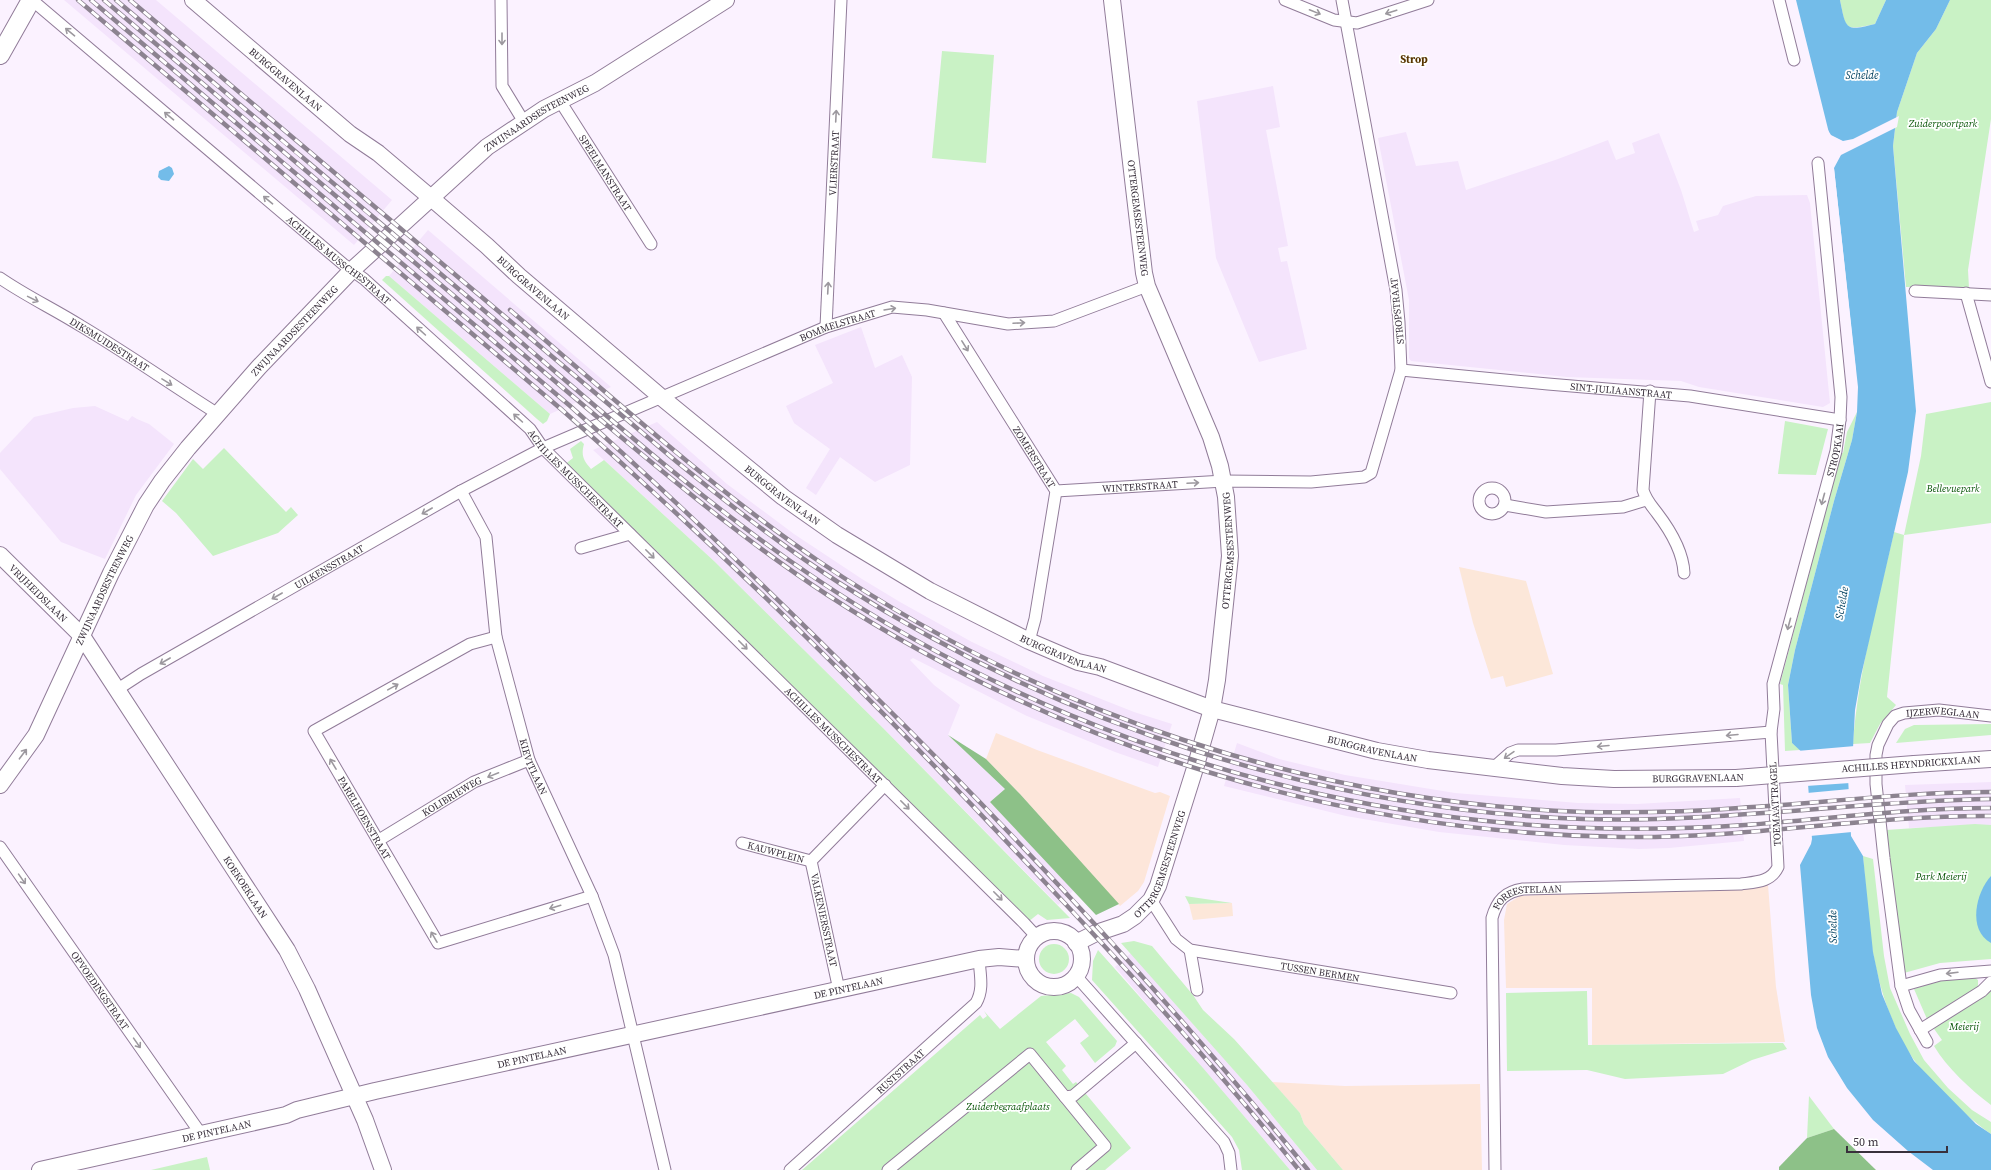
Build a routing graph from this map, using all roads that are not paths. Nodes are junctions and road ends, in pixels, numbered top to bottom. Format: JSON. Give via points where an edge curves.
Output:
{"nodes":[{"id":1,"x":32,"y":0,"type":"edge"},
{"id":2,"x":193,"y":0,"type":"edge"},
{"id":3,"x":502,"y":0,"type":"edge"},
{"id":4,"x":726,"y":0,"type":"edge"},
{"id":5,"x":841,"y":0,"type":"edge"},
{"id":6,"x":1112,"y":0,"type":"edge"},
{"id":7,"x":1285,"y":0,"type":"edge"},
{"id":8,"x":1342,"y":0,"type":"edge"},
{"id":9,"x":1428,"y":0,"type":"edge"},
{"id":10,"x":1780,"y":0,"type":"edge"},
{"id":11,"x":1346,"y":23,"type":"junction"},
{"id":12,"x":0,"y":55,"type":"edge"},
{"id":13,"x":1794,"y":60,"type":"dead end"},
{"id":14,"x":560,"y":101,"type":"junction"},
{"id":15,"x":524,"y":122,"type":"junction"},
{"id":16,"x":1818,"y":163,"type":"dead end"},
{"id":17,"x":430,"y":197,"type":"junction"},
{"id":18,"x":651,"y":244,"type":"dead end"},
{"id":19,"x":351,"y":271,"type":"junction"},
{"id":20,"x":0,"y":278,"type":"edge"},
{"id":21,"x":1147,"y":286,"type":"junction"},
{"id":22,"x":1915,"y":291,"type":"dead end"},
{"id":23,"x":1966,"y":293,"type":"junction"},
{"id":24,"x":1991,"y":295,"type":"edge"},
{"id":25,"x":944,"y":313,"type":"junction"},
{"id":26,"x":826,"y":327,"type":"junction"},
{"id":27,"x":1401,"y":370,"type":"junction"},
{"id":28,"x":1991,"y":382,"type":"edge"},
{"id":29,"x":1650,"y":391,"type":"junction"},
{"id":30,"x":661,"y":397,"type":"junction"},
{"id":31,"x":218,"y":414,"type":"junction"},
{"id":32,"x":1840,"y":420,"type":"junction"},
{"id":33,"x":543,"y":448,"type":"junction"},
{"id":34,"x":1224,"y":481,"type":"junction"},
{"id":35,"x":1056,"y":491,"type":"junction"},
{"id":36,"x":461,"y":492,"type":"junction"},
{"id":37,"x":1646,"y":500,"type":"junction"},
{"id":38,"x":1505,"y":505,"type":"dead end"},
{"id":39,"x":630,"y":534,"type":"junction"},
{"id":40,"x":582,"y":548,"type":"dead end"},
{"id":41,"x":0,"y":555,"type":"edge"},
{"id":42,"x":1684,"y":573,"type":"dead end"},
{"id":43,"x":82,"y":636,"type":"junction"},
{"id":44,"x":496,"y":637,"type":"junction"},
{"id":45,"x":1029,"y":641,"type":"junction"},
{"id":46,"x":118,"y":689,"type":"junction"},
{"id":47,"x":1212,"y":709,"type":"junction"},
{"id":48,"x":1991,"y":716,"type":"edge"},
{"id":49,"x":1771,"y":732,"type":"junction"},
{"id":50,"x":1991,"y":759,"type":"edge"},
{"id":51,"x":529,"y":760,"type":"junction"},
{"id":52,"x":1493,"y":768,"type":"junction"},
{"id":53,"x":1831,"y":770,"type":"joint"},
{"id":54,"x":0,"y":785,"type":"edge"},
{"id":55,"x":885,"y":785,"type":"junction"},
{"id":56,"x":379,"y":840,"type":"junction"},
{"id":57,"x":742,"y":843,"type":"dead end"},
{"id":58,"x":0,"y":847,"type":"edge"},
{"id":59,"x":811,"y":861,"type":"junction"},
{"id":60,"x":1774,"y":875,"type":"joint"},
{"id":61,"x":592,"y":896,"type":"junction"},
{"id":62,"x":1151,"y":900,"type":"junction"},
{"id":63,"x":1037,"y":938,"type":"junction"},
{"id":64,"x":1076,"y":943,"type":"junction"},
{"id":65,"x":1190,"y":950,"type":"junction"},
{"id":66,"x":978,"y":959,"type":"junction"},
{"id":67,"x":1026,"y":959,"type":"junction"},
{"id":68,"x":1991,"y":971,"type":"edge"},
{"id":69,"x":1076,"y":976,"type":"junction"},
{"id":70,"x":1991,"y":982,"type":"edge"},
{"id":71,"x":1901,"y":986,"type":"junction"},
{"id":72,"x":839,"y":990,"type":"junction"},
{"id":73,"x":1197,"y":990,"type":"dead end"},
{"id":74,"x":1451,"y":993,"type":"dead end"},
{"id":75,"x":1920,"y":1030,"type":"junction"},
{"id":76,"x":634,"y":1035,"type":"junction"},
{"id":77,"x":1927,"y":1042,"type":"dead end"},
{"id":78,"x":1136,"y":1043,"type":"junction"},
{"id":79,"x":354,"y":1096,"type":"junction"},
{"id":80,"x":1065,"y":1096,"type":"junction"},
{"id":81,"x":200,"y":1134,"type":"junction"},
{"id":82,"x":40,"y":1170,"type":"edge"},
{"id":83,"x":383,"y":1170,"type":"edge"},
{"id":84,"x":665,"y":1170,"type":"edge"},
{"id":85,"x":790,"y":1170,"type":"edge"},
{"id":86,"x":888,"y":1170,"type":"edge"},
{"id":87,"x":1077,"y":1170,"type":"edge"},
{"id":88,"x":1231,"y":1170,"type":"edge"},
{"id":89,"x":1495,"y":1170,"type":"edge"}],
"edges":[{"from":1,"to":12,"type":"main road"},
{"from":19,"to":1,"type":"street","name":"ACHILLES MUSSCHESTRAAT","one_way":true},
{"from":2,"to":17,"type":"street","name":"BURGGRAVENLAAN","via":[[350,134],[378,153]]},
{"from":3,"to":15,"type":"street","one_way":true,"via":[[502,86]]},
{"from":4,"to":14,"type":"street","name":"ZWIJNAARDSESTEENWEG","via":[[595,83]]},
{"from":26,"to":5,"type":"street","name":"VLIERSTRAAT","one_way":true},
{"from":6,"to":21,"type":"street","name":"OTTERGEMSESTEENWEG","via":[[1132,182]]},
{"from":7,"to":11,"type":"street","one_way":true},
{"from":8,"to":11,"type":"street","name":"STROPSTRAAT"},
{"from":9,"to":11,"type":"street","one_way":true,"via":[[1357,23]]},
{"from":10,"to":13,"type":"street"},
{"from":11,"to":27,"type":"street","name":"STROPSTRAAT","via":[[1396,290]]},
{"from":14,"to":15,"type":"street","name":"ZWIJNAARDSESTEENWEG"},
{"from":14,"to":18,"type":"street","name":"SPEELMANSTRAAT"},
{"from":15,"to":17,"type":"street","name":"ZWIJNAARDSESTEENWEG","via":[[487,147]]},
{"from":16,"to":32,"type":"street","name":"STROPKAAI","via":[[1840,389]]},
{"from":17,"to":19,"type":"street","name":"ZWIJNAARDSESTEENWEG"},
{"from":17,"to":30,"type":"street","name":"BURGGRAVENLAAN"},
{"from":19,"to":31,"type":"street","name":"ZWIJNAARDSESTEENWEG"},
{"from":33,"to":19,"type":"street","name":"ACHILLES MUSSCHESTRAAT","one_way":true,"via":[[530,429],[364,279]]},
{"from":20,"to":31,"type":"street","name":"DIKSMUIDESTRAAT","one_way":true,"via":[[29,298],[46,305],[137,360],[152,373]]},
{"from":25,"to":21,"type":"street","name":"BOMMELSTRAAT","one_way":true,"via":[[1008,324],[1054,321]]},
{"from":21,"to":34,"type":"street","name":"OTTERGEMSESTEENWEG","via":[[1211,437]]},
{"from":22,"to":23,"type":"street"},
{"from":23,"to":24,"type":"street"},
{"from":23,"to":28,"type":"street"},
{"from":26,"to":25,"type":"street","name":"BOMMELSTRAAT","one_way":true,"via":[[892,307]]},
{"from":25,"to":35,"type":"street","name":"ZOMERSTRAAT","one_way":true},
{"from":26,"to":30,"type":"street","name":"BOMMELSTRAAT"},
{"from":27,"to":29,"type":"street","name":"SINT-JULIAANSTRAAT"},
{"from":27,"to":34,"type":"street","name":"STROPSTRAAT","via":[[1373,470],[1368,476],[1311,482]]},
{"from":29,"to":32,"type":"street","name":"SINT-JULIAANSTRAAT"},
{"from":29,"to":37,"type":"street","via":[[1643,490]]},
{"from":30,"to":33,"type":"street","name":"BOMMELSTRAAT"},
{"from":30,"to":45,"type":"street","name":"BURGGRAVENLAAN","via":[[783,497],[837,535],[930,591]]},
{"from":31,"to":43,"type":"street","name":"ZWIJNAARDSESTEENWEG","via":[[162,481],[146,505]]},
{"from":32,"to":49,"type":"street","name":"STROPKAAI","one_way":true,"via":[[1836,451],[1773,684],[1774,709]]},
{"from":33,"to":36,"type":"street","name":"UILKENSSTRAAT"},
{"from":33,"to":39,"type":"street","name":"ACHILLES MUSSCHESTRAAT"},
{"from":35,"to":34,"type":"street","name":"WINTERSTRAAT","one_way":true},
{"from":34,"to":47,"type":"street","name":"OTTERGEMSESTEENWEG","via":[[1230,556]]},
{"from":35,"to":45,"type":"street","name":"ZOMERSTRAAT","via":[[1035,619]]},
{"from":36,"to":44,"type":"street","name":"KIEVITLAAN","via":[[486,537]]},
{"from":36,"to":46,"type":"street","name":"UILKENSSTRAAT","one_way":true},
{"from":37,"to":38,"type":"street","via":[[1623,507],[1546,512]]},
{"from":37,"to":42,"type":"street","via":[[1658,514],[1681,553]]},
{"from":39,"to":40,"type":"street","name":"ACHILLES MUSSCHESTRAAT"},
{"from":39,"to":55,"type":"street","name":"ACHILLES MUSSCHESTRAAT","one_way":true},
{"from":41,"to":43,"type":"street","name":"VRIJHEIDSLAAN"},
{"from":43,"to":46,"type":"street","name":"VRIJHEIDSLAAN"},
{"from":54,"to":43,"type":"street","name":"ZWIJNAARDSESTEENWEG","one_way":true,"via":[[36,735]]},
{"from":44,"to":51,"type":"street","name":"KIEVITLAAN"},
{"from":56,"to":44,"type":"street","name":"PARELHOENSTRAAT","one_way":true,"via":[[314,731],[470,644]]},
{"from":45,"to":47,"type":"street","name":"BURGGRAVENLAAN","via":[[1078,662],[1107,669]]},
{"from":46,"to":79,"type":"street","name":"KOEKOEKLAAN","via":[[289,953]]},
{"from":47,"to":52,"type":"street","name":"BURGGRAVENLAAN","via":[[1377,751]]},
{"from":47,"to":62,"type":"street","name":"OTTERGEMSESTEENWEG","via":[[1160,879]]},
{"from":48,"to":71,"type":"street","name":"IJZERWEGLAAN","via":[[1939,710],[1904,713],[1895,716],[1888,724],[1878,745],[1876,784]]},
{"from":49,"to":52,"type":"street","one_way":true,"via":[[1556,750],[1518,750],[1510,753]]},
{"from":49,"to":60,"type":"street","name":"TOEMAATTRAGEL","via":[[1778,867]]},
{"from":50,"to":53,"type":"street","name":"ACHILLES HEYNDRICKXLAAN","bridge":true},
{"from":51,"to":56,"type":"street","name":"KOLIBRIEWEG","one_way":true,"via":[[474,782]]},
{"from":51,"to":61,"type":"street","name":"KIEVITLAAN"},
{"from":52,"to":53,"type":"street","name":"BURGGRAVENLAAN","bridge":true,"via":[[1614,779],[1736,778]]},
{"from":55,"to":59,"type":"street","name":"VALKENIERSSTRAAT"},
{"from":55,"to":63,"type":"street","name":"ACHILLES MUSSCHESTRAAT","one_way":true},
{"from":61,"to":56,"type":"street","name":"PARELHOENSTRAAT","one_way":true,"via":[[438,943]]},
{"from":57,"to":59,"type":"street","name":"KAUWPLEIN"},
{"from":58,"to":81,"type":"street","name":"OPVOEDINGSTRAAT","one_way":true},
{"from":59,"to":72,"type":"street","name":"VALKENIERSSTRAAT"},
{"from":60,"to":89,"type":"street","name":"FOREESTELAAN","via":[[1763,881],[1742,884],[1523,889],[1503,896],[1495,906],[1492,918]]},
{"from":61,"to":76,"type":"street","name":"KIEVITLAAN","via":[[614,955]]},
{"from":62,"to":64,"type":"street","name":"OTTERGEMSESTEENWEG","via":[[1124,924]]},
{"from":62,"to":65,"type":"street","via":[[1176,939]]},
{"from":63,"to":64,"type":"street","via":[[1043,934],[1056,932],[1068,936]]},
{"from":63,"to":67,"type":"street","via":[[1031,943]]},
{"from":64,"to":69,"type":"street","via":[[1081,960]]},
{"from":65,"to":73,"type":"street"},
{"from":65,"to":74,"type":"street","name":"TUSSEN BERMEN"},
{"from":66,"to":67,"type":"street","name":"DE PINTELAAN","via":[[999,956]]},
{"from":66,"to":72,"type":"street","name":"DE PINTELAAN"},
{"from":66,"to":85,"type":"street","name":"RUSTSTRAAT","via":[[982,987],[976,1003]]},
{"from":67,"to":69,"type":"street","via":[[1029,972],[1044,985],[1058,986]]},
{"from":68,"to":71,"type":"street","one_way":true,"via":[[1940,974]]},
{"from":69,"to":78,"type":"street"},
{"from":70,"to":75,"type":"street","via":[[1982,991]]},
{"from":71,"to":75,"type":"street","via":[[1909,1010]]},
{"from":72,"to":76,"type":"street","name":"DE PINTELAAN"},
{"from":75,"to":77,"type":"street"},
{"from":76,"to":79,"type":"street","name":"DE PINTELAAN"},
{"from":76,"to":84,"type":"street","name":"KIEVITLAAN"},
{"from":78,"to":80,"type":"street","via":[[1078,1092],[1072,1096]]},
{"from":78,"to":88,"type":"street","via":[[1224,1142],[1229,1153]]},
{"from":79,"to":81,"type":"street","name":"DE PINTELAAN","via":[[286,1115]]},
{"from":79,"to":83,"type":"street","name":"KOEKOEKLAAN"},
{"from":80,"to":86,"type":"street","via":[[1030,1054]]},
{"from":80,"to":87,"type":"street","via":[[1105,1146]]},
{"from":81,"to":82,"type":"street","name":"DE PINTELAAN"}]}
